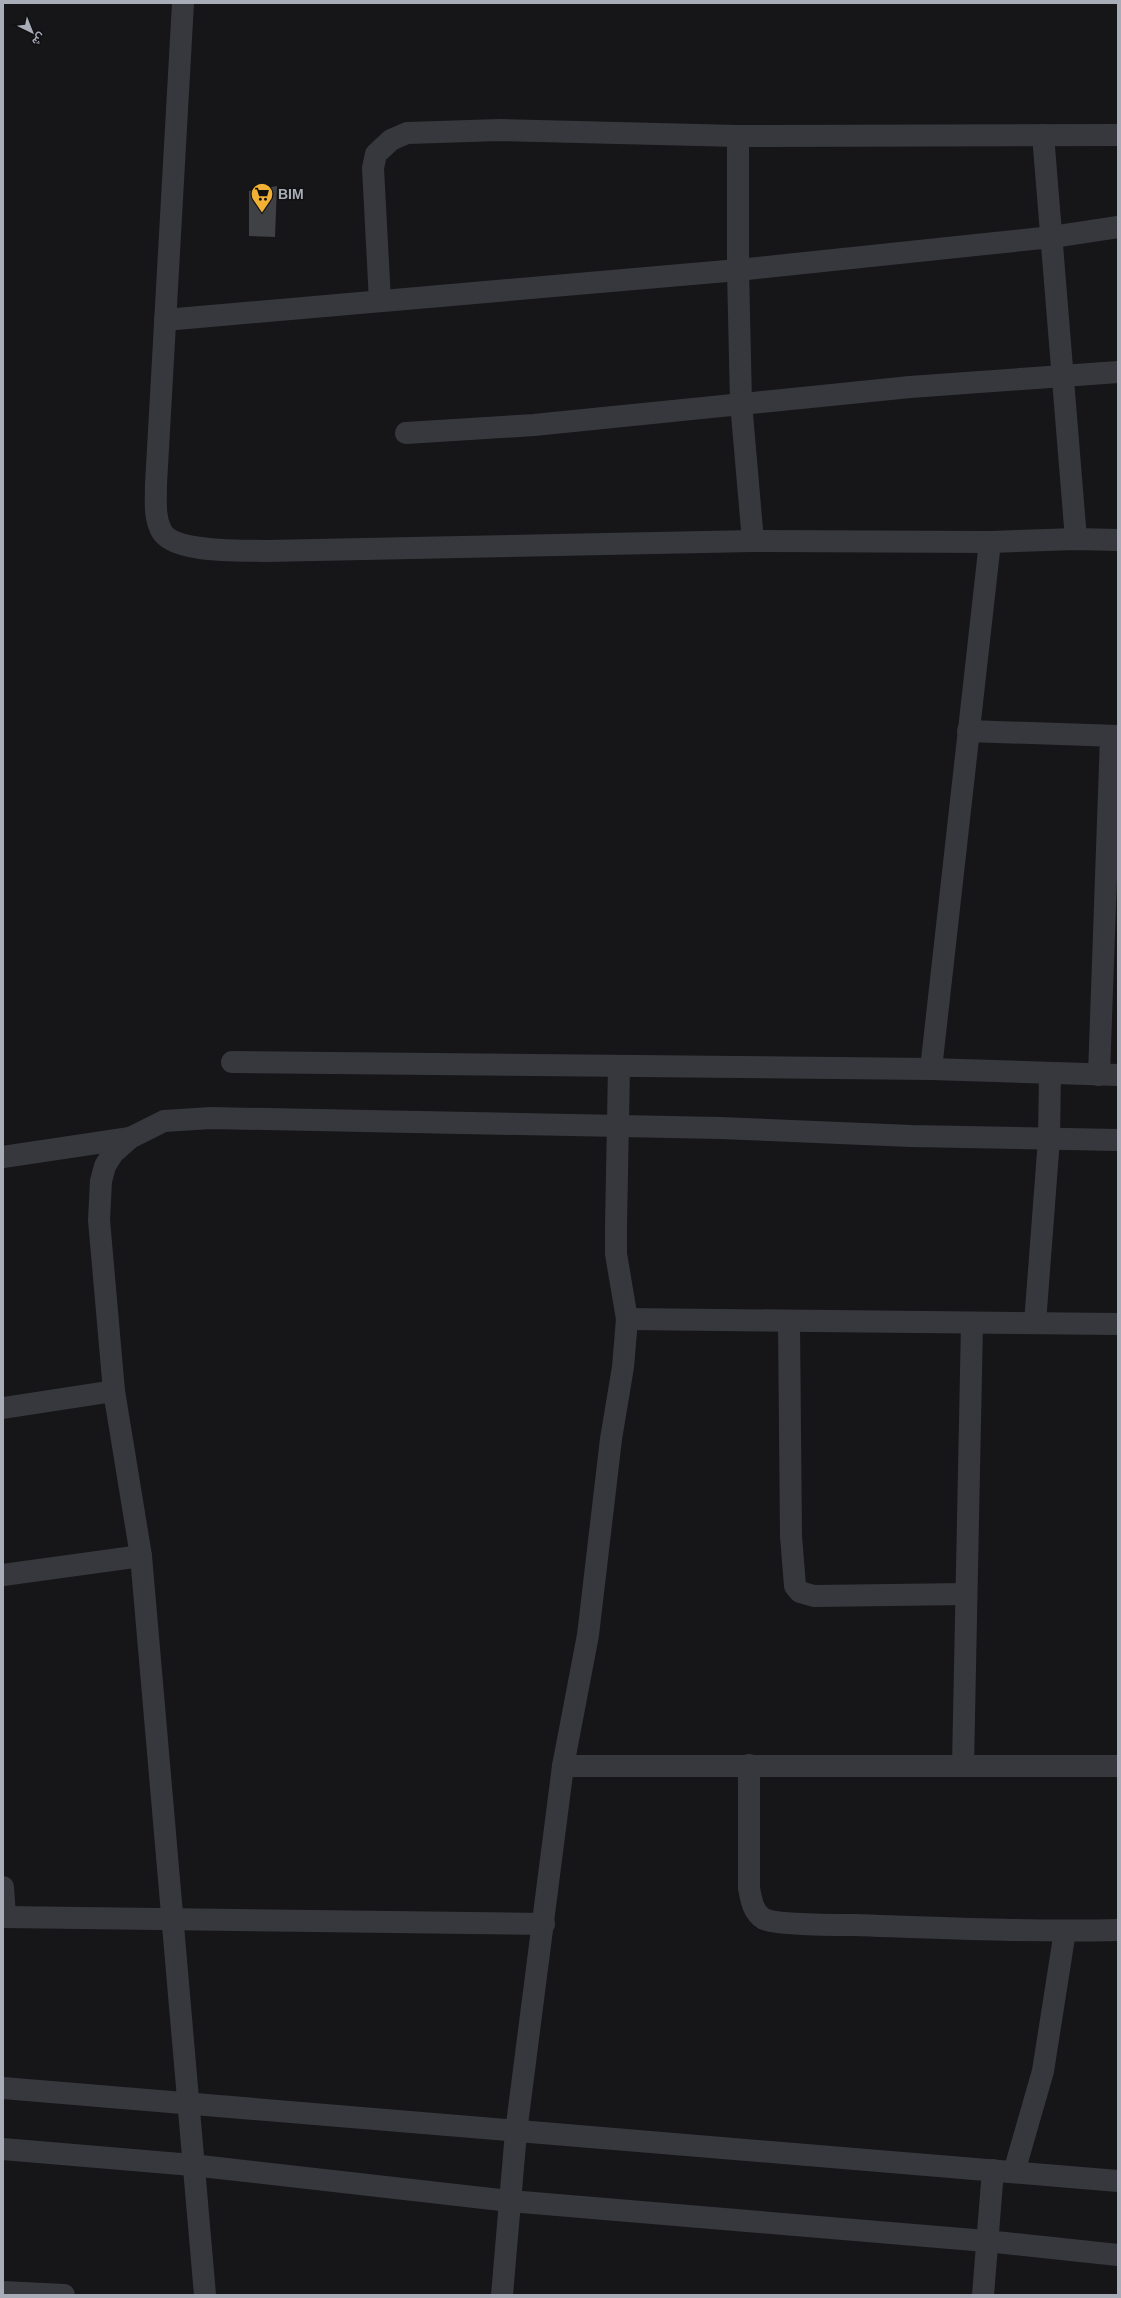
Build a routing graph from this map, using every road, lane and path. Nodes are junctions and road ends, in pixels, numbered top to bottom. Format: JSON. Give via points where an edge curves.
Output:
{"nodes":[{"id":1,"x":183,"y":3,"type":"edge"},
{"id":2,"x":1043,"y":135,"type":"junction"},
{"id":3,"x":1118,"y":135,"type":"edge"},
{"id":4,"x":738,"y":136,"type":"junction"},
{"id":5,"x":1118,"y":227,"type":"edge"},
{"id":6,"x":1052,"y":237,"type":"junction"},
{"id":7,"x":738,"y":270,"type":"junction"},
{"id":8,"x":380,"y":302,"type":"junction"},
{"id":9,"x":165,"y":320,"type":"junction"},
{"id":10,"x":1118,"y":372,"type":"edge"},
{"id":11,"x":1062,"y":376,"type":"junction"},
{"id":12,"x":741,"y":403,"type":"junction"},
{"id":13,"x":406,"y":433,"type":"dead end"},
{"id":14,"x":1076,"y":539,"type":"junction"},
{"id":15,"x":1118,"y":540,"type":"edge"},
{"id":16,"x":754,"y":541,"type":"junction"},
{"id":17,"x":990,"y":542,"type":"junction"},
{"id":18,"x":968,"y":731,"type":"junction"},
{"id":19,"x":1115,"y":736,"type":"edge"},
{"id":20,"x":232,"y":1062,"type":"dead end"},
{"id":21,"x":619,"y":1066,"type":"junction"},
{"id":22,"x":931,"y":1069,"type":"junction"},
{"id":23,"x":1050,"y":1073,"type":"junction"},
{"id":24,"x":1108,"y":1075,"type":"edge"},
{"id":25,"x":617,"y":1126,"type":"junction"},
{"id":26,"x":130,"y":1138,"type":"junction"},
{"id":27,"x":1049,"y":1138,"type":"junction"},
{"id":28,"x":1118,"y":1140,"type":"edge"},
{"id":29,"x":3,"y":1157,"type":"edge"},
{"id":30,"x":627,"y":1319,"type":"junction"},
{"id":31,"x":789,"y":1322,"type":"junction"},
{"id":32,"x":972,"y":1323,"type":"junction"},
{"id":33,"x":1035,"y":1323,"type":"junction"},
{"id":34,"x":1118,"y":1324,"type":"edge"},
{"id":35,"x":114,"y":1391,"type":"junction"},
{"id":36,"x":3,"y":1408,"type":"edge"},
{"id":37,"x":141,"y":1556,"type":"junction"},
{"id":38,"x":3,"y":1575,"type":"edge"},
{"id":39,"x":966,"y":1594,"type":"junction"},
{"id":40,"x":749,"y":1765,"type":"junction"},
{"id":41,"x":563,"y":1766,"type":"junction"},
{"id":42,"x":962,"y":1766,"type":"junction"},
{"id":43,"x":1118,"y":1766,"type":"edge"},
{"id":44,"x":3,"y":1887,"type":"edge"},
{"id":45,"x":4,"y":1917,"type":"edge"},
{"id":46,"x":174,"y":1919,"type":"junction"},
{"id":47,"x":544,"y":1924,"type":"junction"},
{"id":48,"x":1118,"y":1930,"type":"edge"},
{"id":49,"x":1065,"y":1931,"type":"junction"},
{"id":50,"x":3,"y":2088,"type":"edge"},
{"id":51,"x":188,"y":2104,"type":"junction"},
{"id":52,"x":516,"y":2132,"type":"junction"},
{"id":53,"x":3,"y":2149,"type":"edge"},
{"id":54,"x":192,"y":2165,"type":"junction"},
{"id":55,"x":1003,"y":2171,"type":"junction"},
{"id":56,"x":1118,"y":2181,"type":"edge"},
{"id":57,"x":510,"y":2201,"type":"junction"},
{"id":58,"x":986,"y":2241,"type":"junction"},
{"id":59,"x":1118,"y":2255,"type":"edge"},
{"id":60,"x":3,"y":2292,"type":"edge"},
{"id":61,"x":64,"y":2295,"type":"edge"},
{"id":62,"x":205,"y":2295,"type":"edge"},
{"id":63,"x":502,"y":2295,"type":"edge"},
{"id":64,"x":983,"y":2295,"type":"edge"}],
"edges":[{"from":1,"to":9,"type":"street"},
{"from":2,"to":3,"type":"street"},
{"from":2,"to":4,"type":"street"},
{"from":2,"to":6,"type":"street"},
{"from":4,"to":7,"type":"street"},
{"from":4,"to":8,"type":"street","via":[[500,130],[407,133],[391,140],[376,154],[373,168]]},
{"from":5,"to":6,"type":"street"},
{"from":6,"to":7,"type":"street"},
{"from":6,"to":11,"type":"street"},
{"from":7,"to":8,"type":"street"},
{"from":7,"to":12,"type":"street"},
{"from":8,"to":9,"type":"street"},
{"from":9,"to":16,"type":"street","via":[[156,484],[157,517],[162,532],[172,541],[195,547],[267,551]]},
{"from":10,"to":11,"type":"street"},
{"from":11,"to":12,"type":"street"},
{"from":11,"to":14,"type":"street"},
{"from":12,"to":13,"type":"street","via":[[534,425]]},
{"from":12,"to":16,"type":"street"},
{"from":14,"to":15,"type":"street"},
{"from":14,"to":17,"type":"street"},
{"from":16,"to":17,"type":"street"},
{"from":17,"to":18,"type":"street"},
{"from":18,"to":19,"type":"street"},
{"from":18,"to":22,"type":"street"},
{"from":19,"to":24,"type":"street"},
{"from":20,"to":21,"type":"street"},
{"from":21,"to":22,"type":"street"},
{"from":21,"to":25,"type":"street"},
{"from":22,"to":23,"type":"street"},
{"from":23,"to":24,"type":"street"},
{"from":23,"to":27,"type":"street"},
{"from":25,"to":26,"type":"street","via":[[211,1118],[164,1120]]},
{"from":25,"to":27,"type":"street"},
{"from":25,"to":30,"type":"street","via":[[616,1254]]},
{"from":26,"to":29,"type":"street"},
{"from":26,"to":35,"type":"street","via":[[113,1153],[105,1166],[101,1181],[99,1220]]},
{"from":27,"to":28,"type":"street"},
{"from":27,"to":33,"type":"street"},
{"from":30,"to":31,"type":"street"},
{"from":30,"to":41,"type":"street","via":[[588,1635]]},
{"from":31,"to":32,"type":"street"},
{"from":31,"to":39,"type":"street","via":[[791,1536],[796,1586],[800,1592],[814,1596]]},
{"from":32,"to":33,"type":"street"},
{"from":32,"to":39,"type":"street"},
{"from":33,"to":34,"type":"street"},
{"from":35,"to":36,"type":"street"},
{"from":35,"to":37,"type":"street"},
{"from":37,"to":38,"type":"street"},
{"from":37,"to":46,"type":"street"},
{"from":39,"to":42,"type":"street"},
{"from":40,"to":41,"type":"street"},
{"from":40,"to":42,"type":"street"},
{"from":40,"to":49,"type":"street","via":[[749,1888],[752,1903],[759,1915],[766,1920]]},
{"from":41,"to":47,"type":"street"},
{"from":42,"to":43,"type":"street"},
{"from":44,"to":45,"type":"street"},
{"from":45,"to":46,"type":"street"},
{"from":46,"to":47,"type":"street"},
{"from":46,"to":51,"type":"street"},
{"from":47,"to":52,"type":"street"},
{"from":48,"to":49,"type":"street"},
{"from":49,"to":55,"type":"street","via":[[1043,2071]]},
{"from":50,"to":51,"type":"street"},
{"from":51,"to":52,"type":"street"},
{"from":51,"to":54,"type":"street"},
{"from":52,"to":55,"type":"street"},
{"from":52,"to":57,"type":"street"},
{"from":53,"to":54,"type":"street"},
{"from":54,"to":57,"type":"street"},
{"from":54,"to":62,"type":"street"},
{"from":55,"to":56,"type":"street"},
{"from":55,"to":58,"type":"street"},
{"from":57,"to":58,"type":"street"},
{"from":57,"to":63,"type":"street"},
{"from":58,"to":59,"type":"street"},
{"from":58,"to":64,"type":"street"},
{"from":60,"to":61,"type":"street"}]}
